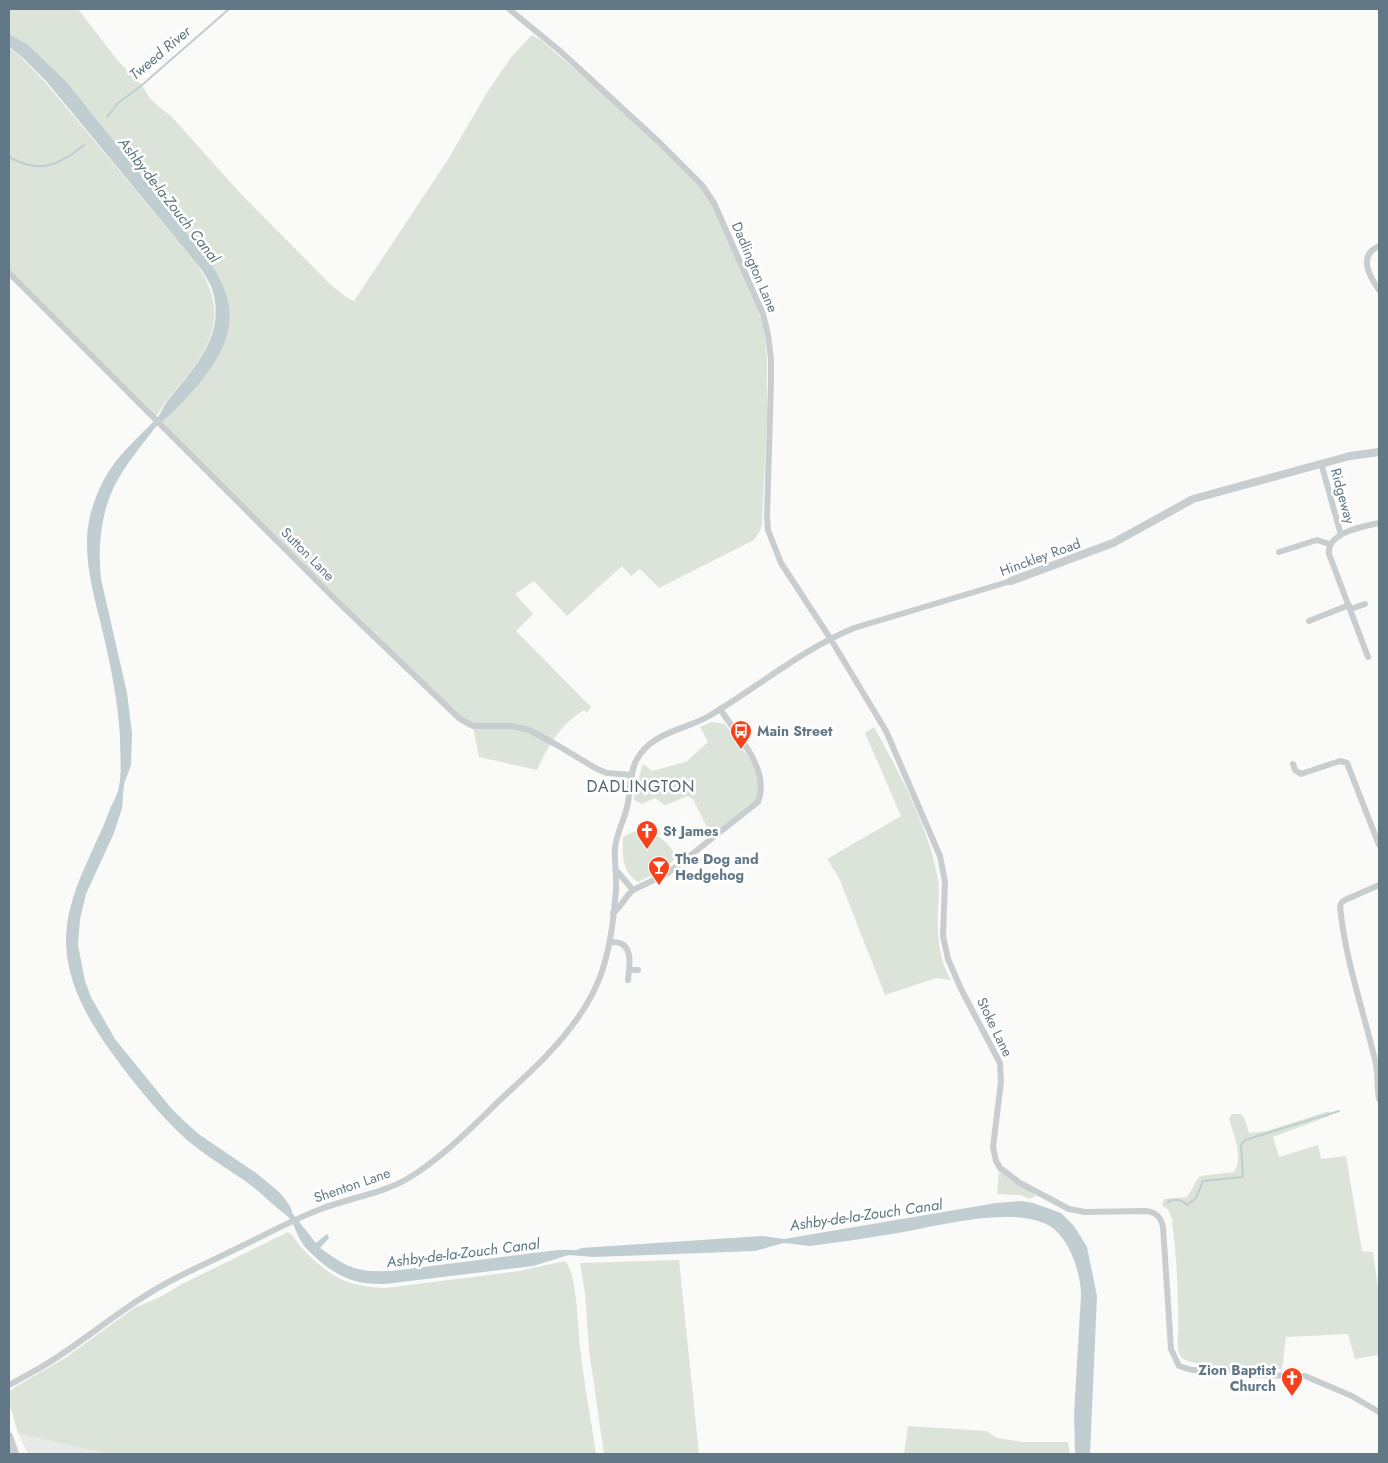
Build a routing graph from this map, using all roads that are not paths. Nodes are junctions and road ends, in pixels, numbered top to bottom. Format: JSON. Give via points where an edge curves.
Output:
{"nodes":[{"id":1,"x":509,"y":9,"type":"edge"},
{"id":2,"x":1379,"y":246,"type":"edge"},
{"id":3,"x":9,"y":273,"type":"edge"},
{"id":4,"x":1379,"y":290,"type":"edge"},
{"id":5,"x":1379,"y":452,"type":"edge"},
{"id":6,"x":1322,"y":464,"type":"junction"},
{"id":7,"x":1379,"y":523,"type":"edge"},
{"id":8,"x":1341,"y":535,"type":"junction"},
{"id":9,"x":1329,"y":544,"type":"junction"},
{"id":10,"x":1279,"y":552,"type":"dead end"},
{"id":11,"x":1011,"y":581,"type":"joint"},
{"id":12,"x":1365,"y":604,"type":"dead end"},
{"id":13,"x":1350,"y":607,"type":"junction"},
{"id":14,"x":1309,"y":621,"type":"dead end"},
{"id":15,"x":830,"y":638,"type":"junction"},
{"id":16,"x":1368,"y":657,"type":"dead end"},
{"id":17,"x":720,"y":709,"type":"junction"},
{"id":18,"x":1293,"y":764,"type":"dead end"},
{"id":19,"x":632,"y":775,"type":"junction"},
{"id":20,"x":1379,"y":845,"type":"edge"},
{"id":21,"x":616,"y":870,"type":"junction"},
{"id":22,"x":1379,"y":885,"type":"edge"},
{"id":23,"x":633,"y":890,"type":"junction"},
{"id":24,"x":613,"y":913,"type":"junction"},
{"id":25,"x":610,"y":942,"type":"junction"},
{"id":26,"x":629,"y":970,"type":"junction"},
{"id":27,"x":638,"y":970,"type":"dead end"},
{"id":28,"x":628,"y":980,"type":"dead end"},
{"id":29,"x":1378,"y":1085,"type":"edge"},
{"id":30,"x":1379,"y":1099,"type":"edge"},
{"id":31,"x":9,"y":1385,"type":"edge"},
{"id":32,"x":1379,"y":1412,"type":"edge"},
{"id":33,"x":9,"y":1436,"type":"edge"},
{"id":34,"x":15,"y":1454,"type":"edge"}],
"edges":[{"from":1,"to":15,"type":"street","name":"Dadlington Lane","via":[[660,143],[702,185],[714,203],[763,314],[768,335],[771,359],[768,530],[781,563]]},
{"from":2,"to":4,"type":"street","via":[[1369,256],[1367,268]]},
{"from":3,"to":19,"type":"street","name":"Sutton Lane","via":[[460,720],[474,726],[512,726],[529,730],[606,773]]},
{"from":5,"to":6,"type":"street","name":"Hinckley Road"},
{"from":6,"to":8,"type":"street","name":"Ridgeway"},
{"from":6,"to":11,"type":"street","name":"Hinckley Road","via":[[1192,499],[1114,543]]},
{"from":7,"to":8,"type":"street"},
{"from":8,"to":9,"type":"street"},
{"from":9,"to":10,"type":"street","via":[[1317,540]]},
{"from":9,"to":13,"type":"street","via":[[1329,554]]},
{"from":11,"to":15,"type":"street","name":"Hinckley Road"},
{"from":12,"to":13,"type":"street"},
{"from":13,"to":14,"type":"street"},
{"from":13,"to":16,"type":"street"},
{"from":15,"to":17,"type":"street","name":"Hinckley Road"},
{"from":15,"to":32,"type":"street","name":"Stoke Lane","via":[[886,731],[940,856],[945,882],[943,936],[948,960],[1000,1063],[1002,1082],[993,1147],[1000,1168],[1020,1183],[1069,1209],[1085,1212],[1146,1211],[1158,1216],[1163,1227],[1171,1349],[1179,1366],[1192,1370],[1305,1376],[1352,1396]]},
{"from":17,"to":19,"type":"street","via":[[657,740],[638,756]]},
{"from":17,"to":23,"type":"street","via":[[758,766],[762,781],[758,802],[668,873]]},
{"from":18,"to":20,"type":"street","via":[[1295,770],[1302,774],[1340,761],[1347,763]]},
{"from":19,"to":21,"type":"street","via":[[628,805],[616,844]]},
{"from":21,"to":23,"type":"street"},
{"from":21,"to":24,"type":"street","name":"Shenton Lane"},
{"from":22,"to":29,"type":"street","via":[[1342,902],[1341,911]]},
{"from":23,"to":24,"type":"street"},
{"from":24,"to":25,"type":"street","name":"Shenton Lane"},
{"from":25,"to":26,"type":"street","via":[[627,948]]},
{"from":25,"to":31,"type":"street","name":"Shenton Lane","via":[[602,974],[574,1025],[469,1130],[423,1168],[384,1189],[302,1217],[177,1277],[147,1294],[55,1359]]},
{"from":26,"to":27,"type":"street"},
{"from":26,"to":28,"type":"street"},
{"from":29,"to":30,"type":"street"},
{"from":33,"to":34,"type":"street"}]}
